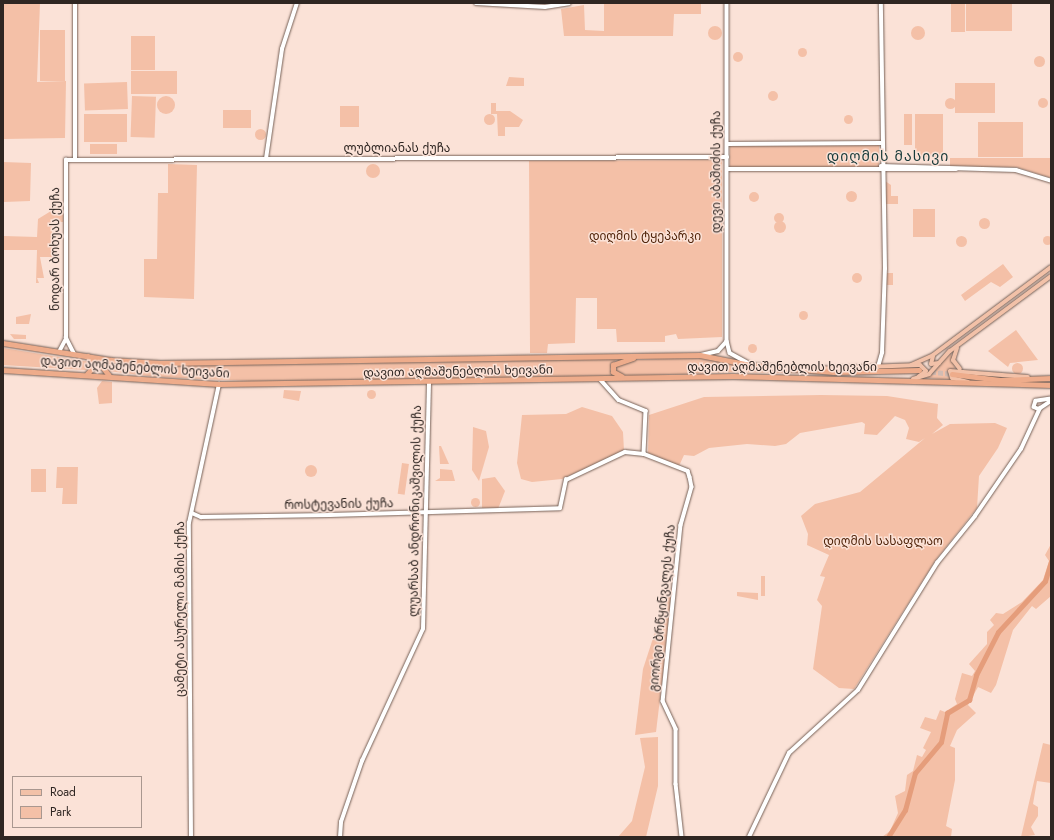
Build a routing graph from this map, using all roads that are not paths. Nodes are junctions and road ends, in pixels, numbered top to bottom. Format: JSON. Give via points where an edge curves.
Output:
{"nodes":[{"id":1,"x":75,"y":3,"type":"edge"},
{"id":2,"x":297,"y":3,"type":"edge"},
{"id":3,"x":476,"y":3,"type":"edge"},
{"id":4,"x":569,"y":3,"type":"edge"},
{"id":5,"x":726,"y":3,"type":"edge"},
{"id":6,"x":882,"y":3,"type":"edge"},
{"id":7,"x":881,"y":143,"type":"junction"},
{"id":8,"x":727,"y":144,"type":"junction"},
{"id":9,"x":727,"y":157,"type":"junction"},
{"id":10,"x":266,"y":159,"type":"junction"},
{"id":11,"x":66,"y":160,"type":"joint"},
{"id":12,"x":75,"y":160,"type":"junction"},
{"id":13,"x":881,"y":168,"type":"junction"},
{"id":14,"x":727,"y":169,"type":"junction"},
{"id":15,"x":1051,"y":181,"type":"edge"},
{"id":16,"x":1051,"y":267,"type":"edge"},
{"id":17,"x":1051,"y":276,"type":"edge"},
{"id":18,"x":66,"y":338,"type":"junction"},
{"id":19,"x":727,"y":340,"type":"junction"},
{"id":20,"x":3,"y":343,"type":"edge"},
{"id":21,"x":960,"y":344,"type":"junction"},
{"id":22,"x":59,"y":352,"type":"junction"},
{"id":23,"x":882,"y":353,"type":"junction"},
{"id":24,"x":74,"y":354,"type":"junction"},
{"id":25,"x":700,"y":355,"type":"junction"},
{"id":26,"x":933,"y":355,"type":"junction"},
{"id":27,"x":87,"y":356,"type":"junction"},
{"id":28,"x":638,"y":356,"type":"junction"},
{"id":29,"x":111,"y":360,"type":"junction"},
{"id":30,"x":940,"y":363,"type":"junction"},
{"id":31,"x":751,"y":365,"type":"junction"},
{"id":32,"x":911,"y":365,"type":"junction"},
{"id":33,"x":878,"y":367,"type":"junction"},
{"id":34,"x":888,"y":367,"type":"junction"},
{"id":35,"x":810,"y":369,"type":"junction"},
{"id":36,"x":3,"y":370,"type":"edge"},
{"id":37,"x":920,"y":370,"type":"tunnel mouth"},
{"id":38,"x":963,"y":370,"type":"junction"},
{"id":39,"x":952,"y":374,"type":"tunnel mouth"},
{"id":40,"x":86,"y":375,"type":"junction"},
{"id":41,"x":109,"y":376,"type":"junction"},
{"id":42,"x":1051,"y":378,"type":"edge"},
{"id":43,"x":600,"y":379,"type":"junction"},
{"id":44,"x":610,"y":379,"type":"junction"},
{"id":45,"x":628,"y":379,"type":"junction"},
{"id":46,"x":913,"y":379,"type":"junction"},
{"id":47,"x":1036,"y":379,"type":"junction"},
{"id":48,"x":428,"y":383,"type":"junction"},
{"id":49,"x":972,"y":383,"type":"junction"},
{"id":50,"x":219,"y":384,"type":"junction"},
{"id":51,"x":1051,"y":384,"type":"edge"},
{"id":52,"x":606,"y":386,"type":"junction"},
{"id":53,"x":1039,"y":401,"type":"junction"},
{"id":54,"x":1050,"y":403,"type":"edge"},
{"id":55,"x":1041,"y":407,"type":"junction"},
{"id":56,"x":1034,"y":408,"type":"junction"},
{"id":57,"x":1036,"y":420,"type":"junction"},
{"id":58,"x":644,"y":454,"type":"junction"},
{"id":59,"x":192,"y":513,"type":"junction"},
{"id":60,"x":426,"y":513,"type":"junction"},
{"id":61,"x":191,"y":837,"type":"edge"},
{"id":62,"x":340,"y":837,"type":"edge"},
{"id":63,"x":682,"y":837,"type":"edge"},
{"id":64,"x":749,"y":837,"type":"edge"}],
"edges":[{"from":1,"to":12,"type":"street"},
{"from":2,"to":10,"type":"street","via":[[282,49]]},
{"from":3,"to":4,"type":"street","via":[[545,7]]},
{"from":5,"to":8,"type":"street","name":"დევი აბაშიძის ქუჩა"},
{"from":6,"to":7,"type":"street"},
{"from":7,"to":8,"type":"street"},
{"from":7,"to":13,"type":"street"},
{"from":8,"to":9,"type":"street","name":"დევი აბაშიძის ქუჩა"},
{"from":9,"to":10,"type":"street","name":"ლუბლიანას ქუჩა"},
{"from":9,"to":14,"type":"street","name":"დევი აბაშიძის ქუჩა"},
{"from":10,"to":12,"type":"street","name":"ლუბლიანას ქუჩა"},
{"from":11,"to":12,"type":"street","name":"ლუბლიანას ქუჩა"},
{"from":11,"to":18,"type":"street","name":"ნოდარ ბოხუას ქუჩა"},
{"from":13,"to":14,"type":"street"},
{"from":13,"to":15,"type":"street","via":[[1016,170]]},
{"from":13,"to":23,"type":"street"},
{"from":14,"to":19,"type":"street","name":"დევი აბაშიძის ქუჩა"},
{"from":16,"to":26,"type":"main road"},
{"from":17,"to":21,"type":"main road"},
{"from":18,"to":22,"type":"street","name":"ნოდარ ბოხუას ქუჩა"},
{"from":18,"to":24,"type":"street","name":"ნოდარ ბოხუას ქუჩა"},
{"from":19,"to":25,"type":"street","via":[[718,351]]},
{"from":19,"to":31,"type":"street","name":"დევი აბაშიძის ქუჩა","via":[[730,353]]},
{"from":20,"to":22,"type":"highway","name":"დავით აღმაშენებლის ხეივანი"},
{"from":21,"to":30,"type":"main road"},
{"from":21,"to":38,"type":"main road","via":[[953,360]]},
{"from":22,"to":24,"type":"highway","name":"დავით აღმაშენებლის ხეივანი"},
{"from":23,"to":33,"type":"street"},
{"from":23,"to":34,"type":"street"},
{"from":24,"to":27,"type":"highway","name":"დავით აღმაშენებლის ხეივანი"},
{"from":25,"to":28,"type":"highway","name":"დავით აღმაშენებლის ხეივანი"},
{"from":25,"to":31,"type":"highway","name":"დავით აღმაშენებლის ხეივანი"},
{"from":26,"to":30,"type":"main road","via":[[931,364]]},
{"from":26,"to":32,"type":"main road"},
{"from":27,"to":29,"type":"highway","name":"დავით აღმაშენებლის ხეივანი"},
{"from":27,"to":40,"type":"highway","via":[[95,365]]},
{"from":28,"to":29,"type":"highway","name":"დავით აღმაშენებლის ხეივანი","via":[[249,363]]},
{"from":28,"to":45,"type":"highway","via":[[613,365],[615,374]]},
{"from":29,"to":41,"type":"highway","via":[[103,368]]},
{"from":30,"to":46,"type":"main road","via":[[928,376]]},
{"from":31,"to":35,"type":"highway","name":"დავით აღმაშენებლის ხეივანი"},
{"from":32,"to":34,"type":"main road","name":"დავით აღმაშენებლის ხეივანი"},
{"from":32,"to":46,"type":"main road","via":[[922,365],[926,370]]},
{"from":33,"to":34,"type":"main road","name":"დავით აღმაშენებლის ხეივანი"},
{"from":33,"to":35,"type":"main road","name":"დავით აღმაშენებლის ხეივანი"},
{"from":35,"to":37,"type":"highway","name":"დავით აღმაშენებლის ხეივანი","via":[[870,373]]},
{"from":36,"to":40,"type":"highway","name":"დავით აღმაშენებლის ხეივანი"},
{"from":38,"to":47,"type":"main road"},
{"from":38,"to":49,"type":"main road","via":[[952,370],[949,375]]},
{"from":39,"to":47,"type":"highway","via":[[1000,380]]},
{"from":40,"to":41,"type":"highway","name":"დავით აღმაშენებლის ხეივანი"},
{"from":41,"to":50,"type":"highway","name":"დავით აღმაშენებლის ხეივანი"},
{"from":42,"to":47,"type":"highway"},
{"from":43,"to":44,"type":"highway","name":"დავით აღმაშენებლის ხეივანი"},
{"from":43,"to":48,"type":"highway","name":"დავით აღმაშენებლის ხეივანი"},
{"from":43,"to":52,"type":"street"},
{"from":44,"to":45,"type":"highway","name":"დავით აღმაშენებლის ხეივანი"},
{"from":44,"to":52,"type":"street"},
{"from":45,"to":46,"type":"highway","name":"დავით აღმაშენებლის ხეივანი"},
{"from":46,"to":49,"type":"highway","name":"დავით აღმაშენებლის ხეივანი"},
{"from":48,"to":50,"type":"highway","name":"დავით აღმაშენებლის ხეივანი"},
{"from":48,"to":60,"type":"street","name":"ლუარსაბ ანდრონიკაშვილის ქუჩა"},
{"from":49,"to":51,"type":"highway","name":"დავით აღმაშენებლის ხეივანი"},
{"from":50,"to":59,"type":"street","name":"ცამეტი ასურელი მამის ქუჩა"},
{"from":52,"to":58,"type":"street","via":[[619,400],[646,411]]},
{"from":53,"to":54,"type":"street"},
{"from":53,"to":55,"type":"street"},
{"from":53,"to":56,"type":"street","via":[[1034,403]]},
{"from":54,"to":55,"type":"street"},
{"from":55,"to":56,"type":"street"},
{"from":55,"to":57,"type":"street"},
{"from":56,"to":57,"type":"street"},
{"from":57,"to":64,"type":"street","via":[[999,483],[937,563],[858,690],[789,753]]},
{"from":58,"to":60,"type":"street","name":"როსტევანის ქუჩა","via":[[625,452],[566,480],[560,508]]},
{"from":58,"to":63,"type":"street","name":"გიორგი ბრწყინვალეს ქუჩა","via":[[688,471],[692,486],[681,525],[663,701],[676,729],[676,784]]},
{"from":59,"to":60,"type":"street","name":"როსტევანის ქუჩა","via":[[201,517]]},
{"from":59,"to":61,"type":"street","name":"ცამეტი ასურელი მამის ქუჩა"},
{"from":60,"to":62,"type":"street","name":"ლუარსაბ ანდრონიკაშვილის ქუჩა","via":[[423,629],[362,761],[341,822]]}]}
